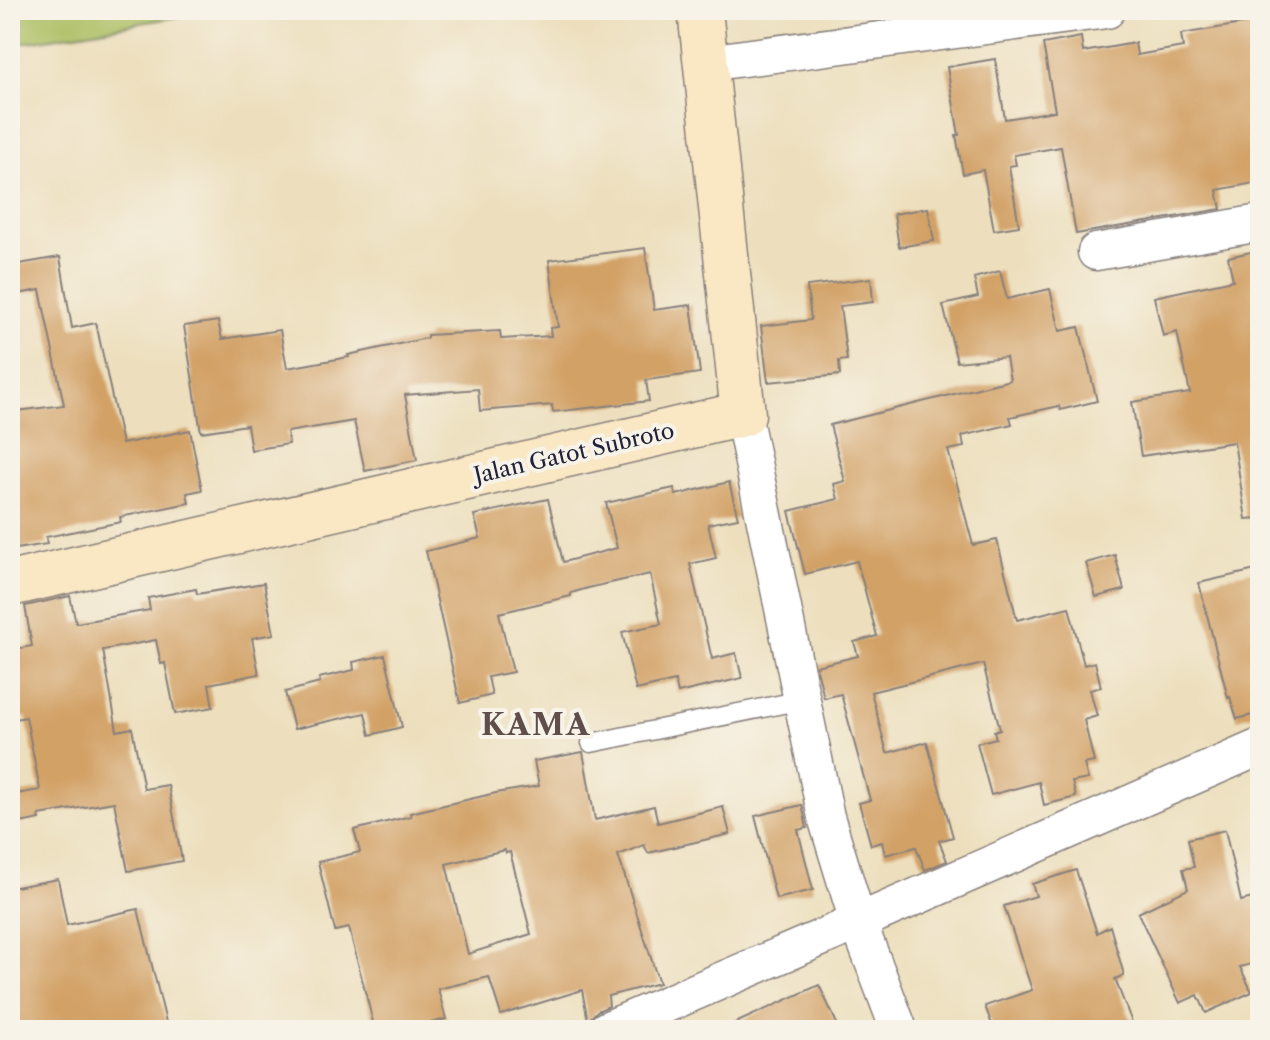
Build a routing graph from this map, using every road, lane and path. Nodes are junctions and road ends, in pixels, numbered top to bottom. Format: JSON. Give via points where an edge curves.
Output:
{"nodes":[{"id":1,"x":700,"y":10,"type":"edge"},
{"id":2,"x":1107,"y":10,"type":"edge"},
{"id":3,"x":706,"y":63,"type":"junction"},
{"id":4,"x":1260,"y":223,"type":"edge"},
{"id":5,"x":1096,"y":252,"type":"dead end"},
{"id":6,"x":743,"y":414,"type":"junction"},
{"id":7,"x":10,"y":584,"type":"edge"},
{"id":8,"x":802,"y":700,"type":"junction"},
{"id":9,"x":591,"y":743,"type":"dead end"},
{"id":10,"x":1260,"y":747,"type":"edge"},
{"id":11,"x":858,"y":922,"type":"junction"},
{"id":12,"x":606,"y":1030,"type":"edge"},
{"id":13,"x":899,"y":1030,"type":"edge"}],
"edges":[{"from":1,"to":3,"type":"street"},
{"from":2,"to":3,"type":"street"},
{"from":3,"to":6,"type":"street"},
{"from":4,"to":5,"type":"street"},
{"from":6,"to":7,"type":"street","name":"Jalan Gatot Subroto"},
{"from":6,"to":8,"type":"street"},
{"from":8,"to":9,"type":"lane"},
{"from":8,"to":11,"type":"street","via":[[826,817]]},
{"from":10,"to":11,"type":"street"},
{"from":11,"to":12,"type":"street"},
{"from":11,"to":13,"type":"street"}]}
